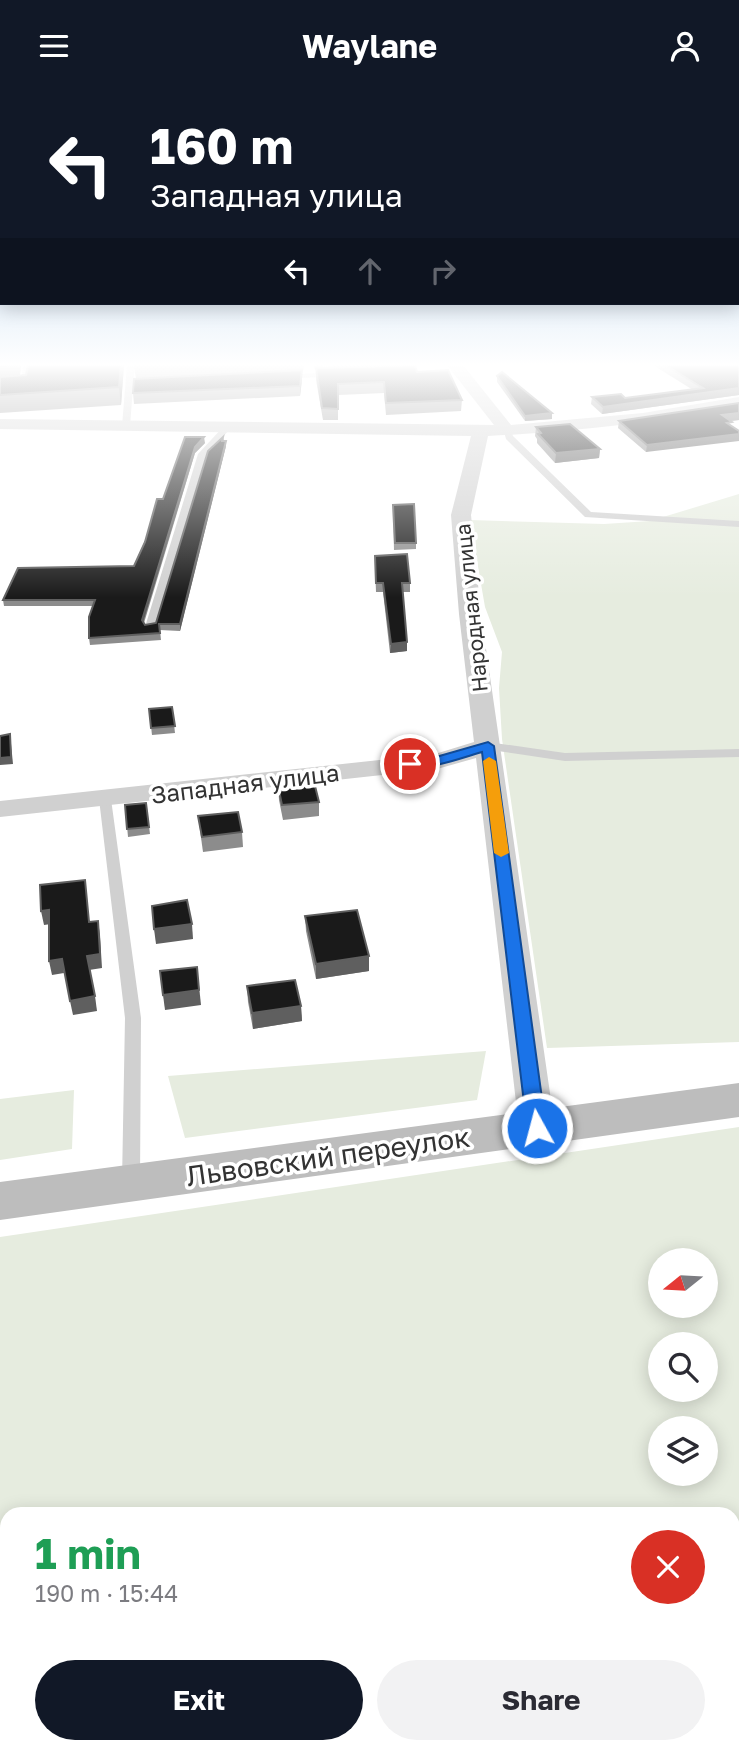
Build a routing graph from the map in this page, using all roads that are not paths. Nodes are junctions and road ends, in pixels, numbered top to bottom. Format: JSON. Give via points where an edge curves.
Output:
{"nodes":[{"id":1,"x":212,"y":443,"type":"edge"},
{"id":2,"x":478,"y":443,"type":"edge"},
{"id":3,"x":515,"y":443,"type":"edge"},
{"id":4,"x":739,"y":524,"type":"edge"},
{"id":5,"x":150,"y":627,"type":"edge"},
{"id":6,"x":488,"y":746,"type":"junction"},
{"id":7,"x":739,"y":753,"type":"edge"},
{"id":8,"x":105,"y":799,"type":"junction"},
{"id":9,"x":0,"y":810,"type":"edge"},
{"id":10,"x":739,"y":1100,"type":"edge"},
{"id":11,"x":537,"y":1128,"type":"junction"},
{"id":12,"x":131,"y":1183,"type":"junction"},
{"id":13,"x":0,"y":1201,"type":"edge"}],
"edges":[{"from":1,"to":5,"type":"lane","via":[[201,454]]},
{"from":2,"to":6,"type":"street","name":"Народная улица","via":[[461,516]]},
{"from":3,"to":4,"type":"lane","via":[[588,515]]},
{"from":6,"to":7,"type":"lane","via":[[565,757]]},
{"from":6,"to":8,"type":"street","name":"Западная улица","via":[[437,761]]},
{"from":6,"to":11,"type":"street","name":"Народная улица"},
{"from":8,"to":9,"type":"street","name":"Западная улица"},
{"from":8,"to":12,"type":"lane","via":[[133,1018]]},
{"from":10,"to":11,"type":"main road","name":"Львовский переулок"},
{"from":11,"to":12,"type":"main road","name":"Львовский переулок"},
{"from":12,"to":13,"type":"main road","name":"Львовский переулок"}]}
